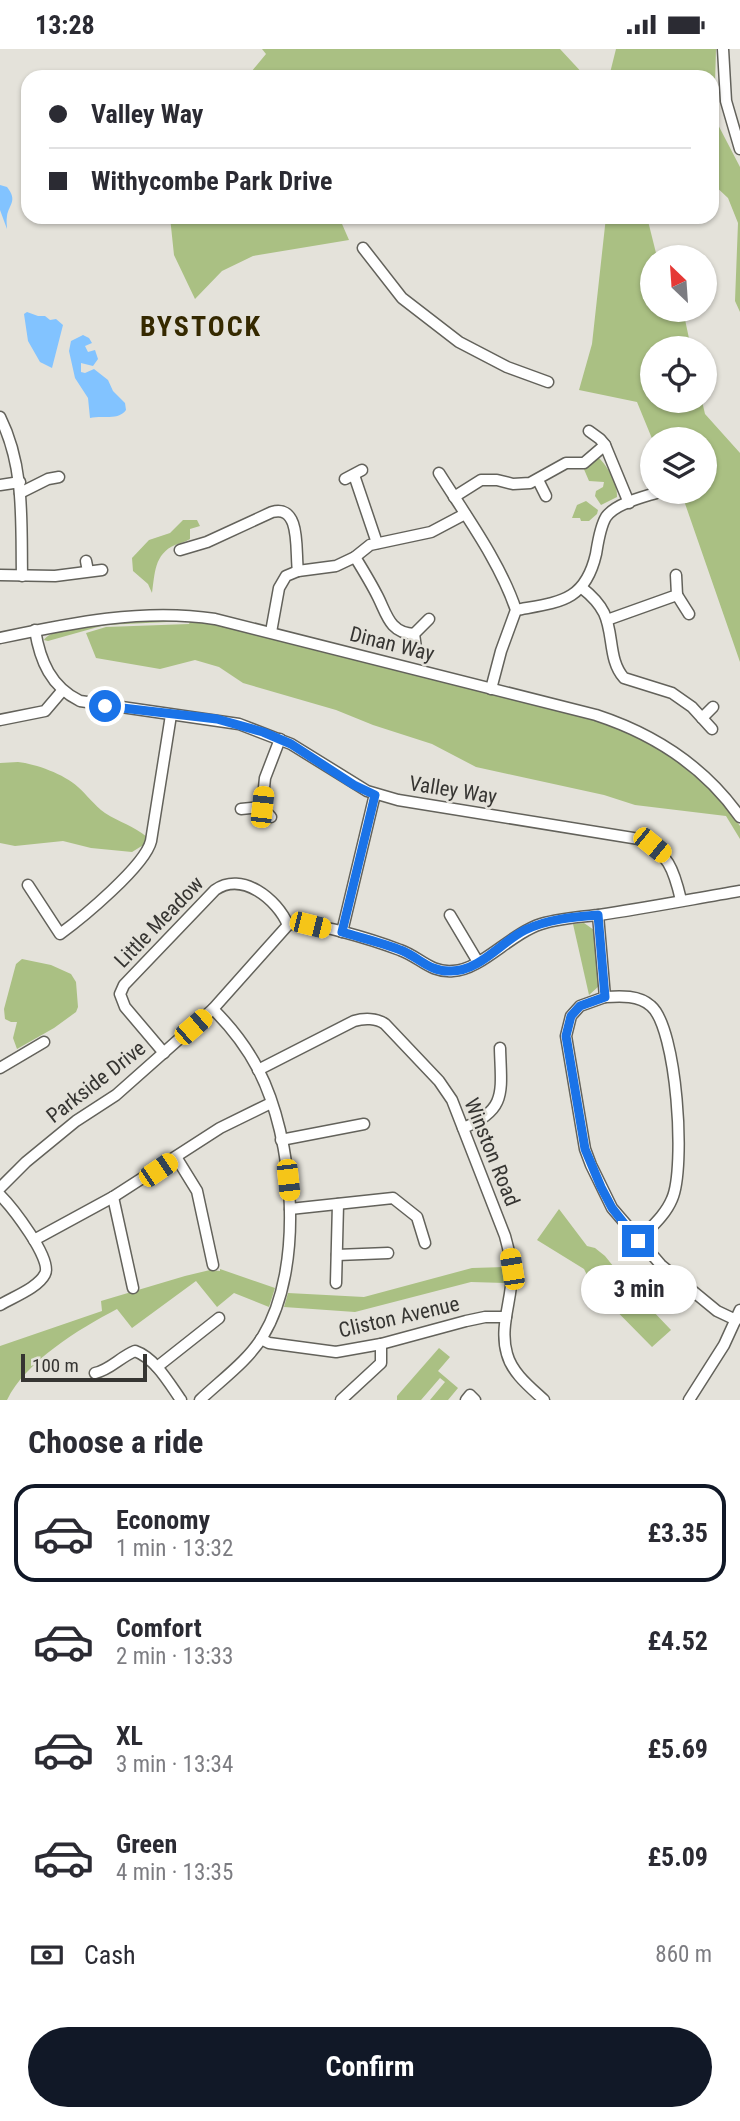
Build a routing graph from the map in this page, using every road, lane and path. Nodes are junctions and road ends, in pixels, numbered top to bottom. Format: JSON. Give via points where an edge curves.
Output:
{"nodes":[{"id":1,"x":723,"y":49,"type":"edge"},
{"id":2,"x":740,"y":149,"type":"edge"},
{"id":3,"x":363,"y":248,"type":"dead end"},
{"id":4,"x":548,"y":382,"type":"dead end"},
{"id":5,"x":0,"y":417,"type":"edge"},
{"id":6,"x":589,"y":431,"type":"dead end"},
{"id":7,"x":605,"y":446,"type":"junction"},
{"id":8,"x":439,"y":473,"type":"dead end"},
{"id":9,"x":354,"y":475,"type":"dead end"},
{"id":10,"x":59,"y":477,"type":"dead end"},
{"id":11,"x":538,"y":480,"type":"junction"},
{"id":12,"x":0,"y":485,"type":"edge"},
{"id":13,"x":20,"y":488,"type":"junction"},
{"id":14,"x":545,"y":496,"type":"dead end"},
{"id":15,"x":454,"y":497,"type":"junction"},
{"id":16,"x":640,"y":499,"type":"edge"},
{"id":17,"x":629,"y":503,"type":"junction"},
{"id":18,"x":465,"y":513,"type":"junction"},
{"id":19,"x":196,"y":532,"type":"dead end"},
{"id":20,"x":199,"y":543,"type":"junction"},
{"id":21,"x":377,"y":543,"type":"junction"},
{"id":22,"x":180,"y":550,"type":"dead end"},
{"id":23,"x":355,"y":557,"type":"junction"},
{"id":24,"x":102,"y":570,"type":"dead end"},
{"id":25,"x":298,"y":571,"type":"junction"},
{"id":26,"x":0,"y":575,"type":"edge"},
{"id":27,"x":676,"y":575,"type":"dead end"},
{"id":28,"x":22,"y":576,"type":"junction"},
{"id":29,"x":582,"y":588,"type":"junction"},
{"id":30,"x":677,"y":595,"type":"junction"},
{"id":31,"x":516,"y":610,"type":"junction"},
{"id":32,"x":689,"y":614,"type":"dead end"},
{"id":33,"x":429,"y":619,"type":"dead end"},
{"id":34,"x":607,"y":620,"type":"junction"},
{"id":35,"x":35,"y":630,"type":"junction"},
{"id":36,"x":271,"y":632,"type":"junction"},
{"id":37,"x":414,"y":634,"type":"junction"},
{"id":38,"x":0,"y":638,"type":"edge"},
{"id":39,"x":416,"y":648,"type":"dead end"},
{"id":40,"x":491,"y":689,"type":"junction"},
{"id":41,"x":62,"y":691,"type":"junction"},
{"id":42,"x":713,"y":707,"type":"dead end"},
{"id":43,"x":170,"y":715,"type":"junction"},
{"id":44,"x":702,"y":718,"type":"junction"},
{"id":45,"x":0,"y":720,"type":"edge"},
{"id":46,"x":712,"y":729,"type":"dead end"},
{"id":47,"x":280,"y":739,"type":"junction"},
{"id":48,"x":375,"y":795,"type":"junction"},
{"id":49,"x":262,"y":807,"type":"junction"},
{"id":50,"x":241,"y":809,"type":"dead end"},
{"id":51,"x":271,"y":817,"type":"dead end"},
{"id":52,"x":740,"y":817,"type":"edge"},
{"id":53,"x":28,"y":885,"type":"dead end"},
{"id":54,"x":740,"y":891,"type":"edge"},
{"id":55,"x":681,"y":900,"type":"junction"},
{"id":56,"x":450,"y":915,"type":"dead end"},
{"id":57,"x":598,"y":915,"type":"junction"},
{"id":58,"x":288,"y":925,"type":"junction"},
{"id":59,"x":342,"y":932,"type":"junction"},
{"id":60,"x":60,"y":934,"type":"junction"},
{"id":61,"x":68,"y":944,"type":"dead end"},
{"id":62,"x":478,"y":962,"type":"junction"},
{"id":63,"x":605,"y":997,"type":"junction"},
{"id":64,"x":213,"y":1009,"type":"junction"},
{"id":65,"x":44,"y":1042,"type":"dead end"},
{"id":66,"x":500,"y":1048,"type":"dead end"},
{"id":67,"x":164,"y":1053,"type":"junction"},
{"id":68,"x":0,"y":1068,"type":"edge"},
{"id":69,"x":258,"y":1070,"type":"junction"},
{"id":70,"x":271,"y":1103,"type":"junction"},
{"id":71,"x":364,"y":1124,"type":"dead end"},
{"id":72,"x":463,"y":1128,"type":"junction"},
{"id":73,"x":281,"y":1140,"type":"junction"},
{"id":74,"x":176,"y":1157,"type":"junction"},
{"id":75,"x":0,"y":1188,"type":"edge"},
{"id":76,"x":0,"y":1195,"type":"edge"},
{"id":77,"x":113,"y":1198,"type":"junction"},
{"id":78,"x":338,"y":1203,"type":"junction"},
{"id":79,"x":290,"y":1209,"type":"junction"},
{"id":80,"x":34,"y":1240,"type":"junction"},
{"id":81,"x":638,"y":1241,"type":"junction"},
{"id":82,"x":425,"y":1243,"type":"dead end"},
{"id":83,"x":388,"y":1253,"type":"dead end"},
{"id":84,"x":337,"y":1255,"type":"junction"},
{"id":85,"x":213,"y":1265,"type":"dead end"},
{"id":86,"x":336,"y":1283,"type":"dead end"},
{"id":87,"x":133,"y":1288,"type":"dead end"},
{"id":88,"x":0,"y":1305,"type":"edge"},
{"id":89,"x":738,"y":1315,"type":"edge"},
{"id":90,"x":506,"y":1317,"type":"junction"},
{"id":91,"x":219,"y":1318,"type":"dead end"},
{"id":92,"x":261,"y":1339,"type":"junction"},
{"id":93,"x":380,"y":1344,"type":"junction"},
{"id":94,"x":157,"y":1367,"type":"junction"},
{"id":95,"x":95,"y":1373,"type":"dead end"},
{"id":96,"x":181,"y":1400,"type":"edge"},
{"id":97,"x":200,"y":1400,"type":"edge"},
{"id":98,"x":341,"y":1400,"type":"edge"},
{"id":99,"x":466,"y":1400,"type":"edge"},
{"id":100,"x":475,"y":1400,"type":"edge"},
{"id":101,"x":544,"y":1400,"type":"edge"},
{"id":102,"x":690,"y":1400,"type":"edge"}],
"edges":[{"from":1,"to":2,"type":"street","via":[[726,101]]},
{"from":3,"to":4,"type":"street","via":[[402,298],[459,342]]},
{"from":5,"to":13,"type":"street","via":[[11,442]]},
{"from":6,"to":7,"type":"street"},
{"from":7,"to":11,"type":"street","via":[[584,463],[566,463]]},
{"from":7,"to":17,"type":"street"},
{"from":8,"to":15,"type":"street"},
{"from":9,"to":21,"type":"street"},
{"from":10,"to":13,"type":"street"},
{"from":11,"to":14,"type":"street"},
{"from":11,"to":15,"type":"street","via":[[521,484],[481,480]]},
{"from":12,"to":13,"type":"street"},
{"from":13,"to":28,"type":"street"},
{"from":15,"to":18,"type":"street"},
{"from":16,"to":17,"type":"street"},
{"from":17,"to":29,"type":"street","via":[[607,517]]},
{"from":18,"to":21,"type":"street","via":[[431,532]]},
{"from":18,"to":31,"type":"street"},
{"from":19,"to":20,"type":"street"},
{"from":20,"to":22,"type":"street"},
{"from":20,"to":25,"type":"street","via":[[283,511],[297,534]]},
{"from":21,"to":23,"type":"street"},
{"from":23,"to":25,"type":"street","via":[[328,569]]},
{"from":23,"to":37,"type":"street","via":[[385,616],[404,634]]},
{"from":24,"to":28,"type":"street","via":[[87,566],[55,576]]},
{"from":25,"to":36,"type":"street","via":[[282,580]]},
{"from":26,"to":28,"type":"street"},
{"from":27,"to":30,"type":"street"},
{"from":29,"to":31,"type":"street","via":[[562,600]]},
{"from":29,"to":34,"type":"street","via":[[600,605]]},
{"from":30,"to":32,"type":"street"},
{"from":30,"to":34,"type":"street"},
{"from":31,"to":40,"type":"street"},
{"from":33,"to":37,"type":"street"},
{"from":34,"to":44,"type":"street","via":[[617,667],[624,678],[672,693]]},
{"from":35,"to":36,"type":"street","name":"Dinan Way","via":[[91,620],[189,615]]},
{"from":35,"to":38,"type":"street","name":"Dinan Way"},
{"from":35,"to":41,"type":"street","via":[[47,670]]},
{"from":36,"to":40,"type":"street","name":"Dinan Way"},
{"from":37,"to":39,"type":"street"},
{"from":40,"to":52,"type":"street","name":"Dinan Way","via":[[639,730],[682,758]]},
{"from":41,"to":43,"type":"street","name":"Valley Way","via":[[86,703]]},
{"from":41,"to":45,"type":"street","via":[[45,711]]},
{"from":42,"to":44,"type":"street"},
{"from":43,"to":47,"type":"street","name":"Valley Way","via":[[217,719]]},
{"from":43,"to":60,"type":"street","via":[[150,847],[107,896]]},
{"from":44,"to":46,"type":"street"},
{"from":47,"to":48,"type":"street","name":"Valley Way"},
{"from":47,"to":49,"type":"street","via":[[265,778]]},
{"from":48,"to":55,"type":"street","name":"Valley Way","via":[[639,839],[663,854]]},
{"from":48,"to":59,"type":"street"},
{"from":49,"to":50,"type":"street"},
{"from":49,"to":51,"type":"street"},
{"from":53,"to":60,"type":"street"},
{"from":54,"to":55,"type":"street"},
{"from":55,"to":57,"type":"street"},
{"from":56,"to":62,"type":"street"},
{"from":57,"to":62,"type":"street","via":[[532,927]]},
{"from":57,"to":63,"type":"street"},
{"from":58,"to":59,"type":"street","via":[[300,923]]},
{"from":58,"to":64,"type":"street","name":"Parkside Drive"},
{"from":58,"to":67,"type":"street","name":"Little Meadow","via":[[278,906],[262,894],[238,883],[215,890],[120,994],[125,1007]]},
{"from":59,"to":62,"type":"street","via":[[400,950],[429,968],[456,971]]},
{"from":60,"to":61,"type":"street"},
{"from":63,"to":81,"type":"street","via":[[580,1006],[571,1016],[566,1036],[588,1157],[612,1208]]},
{"from":63,"to":81,"type":"street","via":[[631,997],[651,1005],[661,1017],[672,1070],[680,1146],[677,1181],[664,1214]]},
{"from":64,"to":67,"type":"street","name":"Parkside Drive"},
{"from":64,"to":69,"type":"street","via":[[230,1025]]},
{"from":65,"to":68,"type":"street"},
{"from":66,"to":72,"type":"street","via":[[501,1085],[496,1105],[483,1119]]},
{"from":67,"to":75,"type":"street","name":"Parkside Drive","via":[[116,1095],[61,1133]]},
{"from":69,"to":70,"type":"street"},
{"from":69,"to":72,"type":"street","name":"Winston Road","via":[[354,1021],[381,1021],[446,1090]]},
{"from":70,"to":73,"type":"street"},
{"from":70,"to":74,"type":"street"},
{"from":71,"to":73,"type":"street"},
{"from":72,"to":90,"type":"street","name":"Winston Road","via":[[509,1253],[512,1275]]},
{"from":73,"to":79,"type":"street"},
{"from":74,"to":77,"type":"street"},
{"from":74,"to":85,"type":"street","via":[[197,1191]]},
{"from":76,"to":80,"type":"street"},
{"from":77,"to":80,"type":"street"},
{"from":77,"to":87,"type":"street"},
{"from":78,"to":79,"type":"street"},
{"from":78,"to":82,"type":"street","via":[[393,1198],[417,1217]]},
{"from":78,"to":84,"type":"street"},
{"from":79,"to":92,"type":"street","via":[[285,1270]]},
{"from":80,"to":88,"type":"street","via":[[46,1265],[44,1276]]},
{"from":81,"to":89,"type":"street","via":[[717,1311]]},
{"from":83,"to":84,"type":"street"},
{"from":84,"to":86,"type":"street"},
{"from":89,"to":102,"type":"street"},
{"from":90,"to":93,"type":"street","name":"Cliston Avenue","via":[[466,1321]]},
{"from":90,"to":101,"type":"street","name":"Winston Road","via":[[507,1355],[523,1380]]},
{"from":91,"to":94,"type":"street"},
{"from":92,"to":93,"type":"street","name":"Cliston Avenue","via":[[336,1352]]},
{"from":92,"to":97,"type":"street"},
{"from":93,"to":98,"type":"street","via":[[383,1359],[379,1367]]},
{"from":94,"to":95,"type":"street","via":[[135,1351]]},
{"from":94,"to":96,"type":"street"},
{"from":99,"to":100,"type":"street","via":[[470,1395]]}]}
